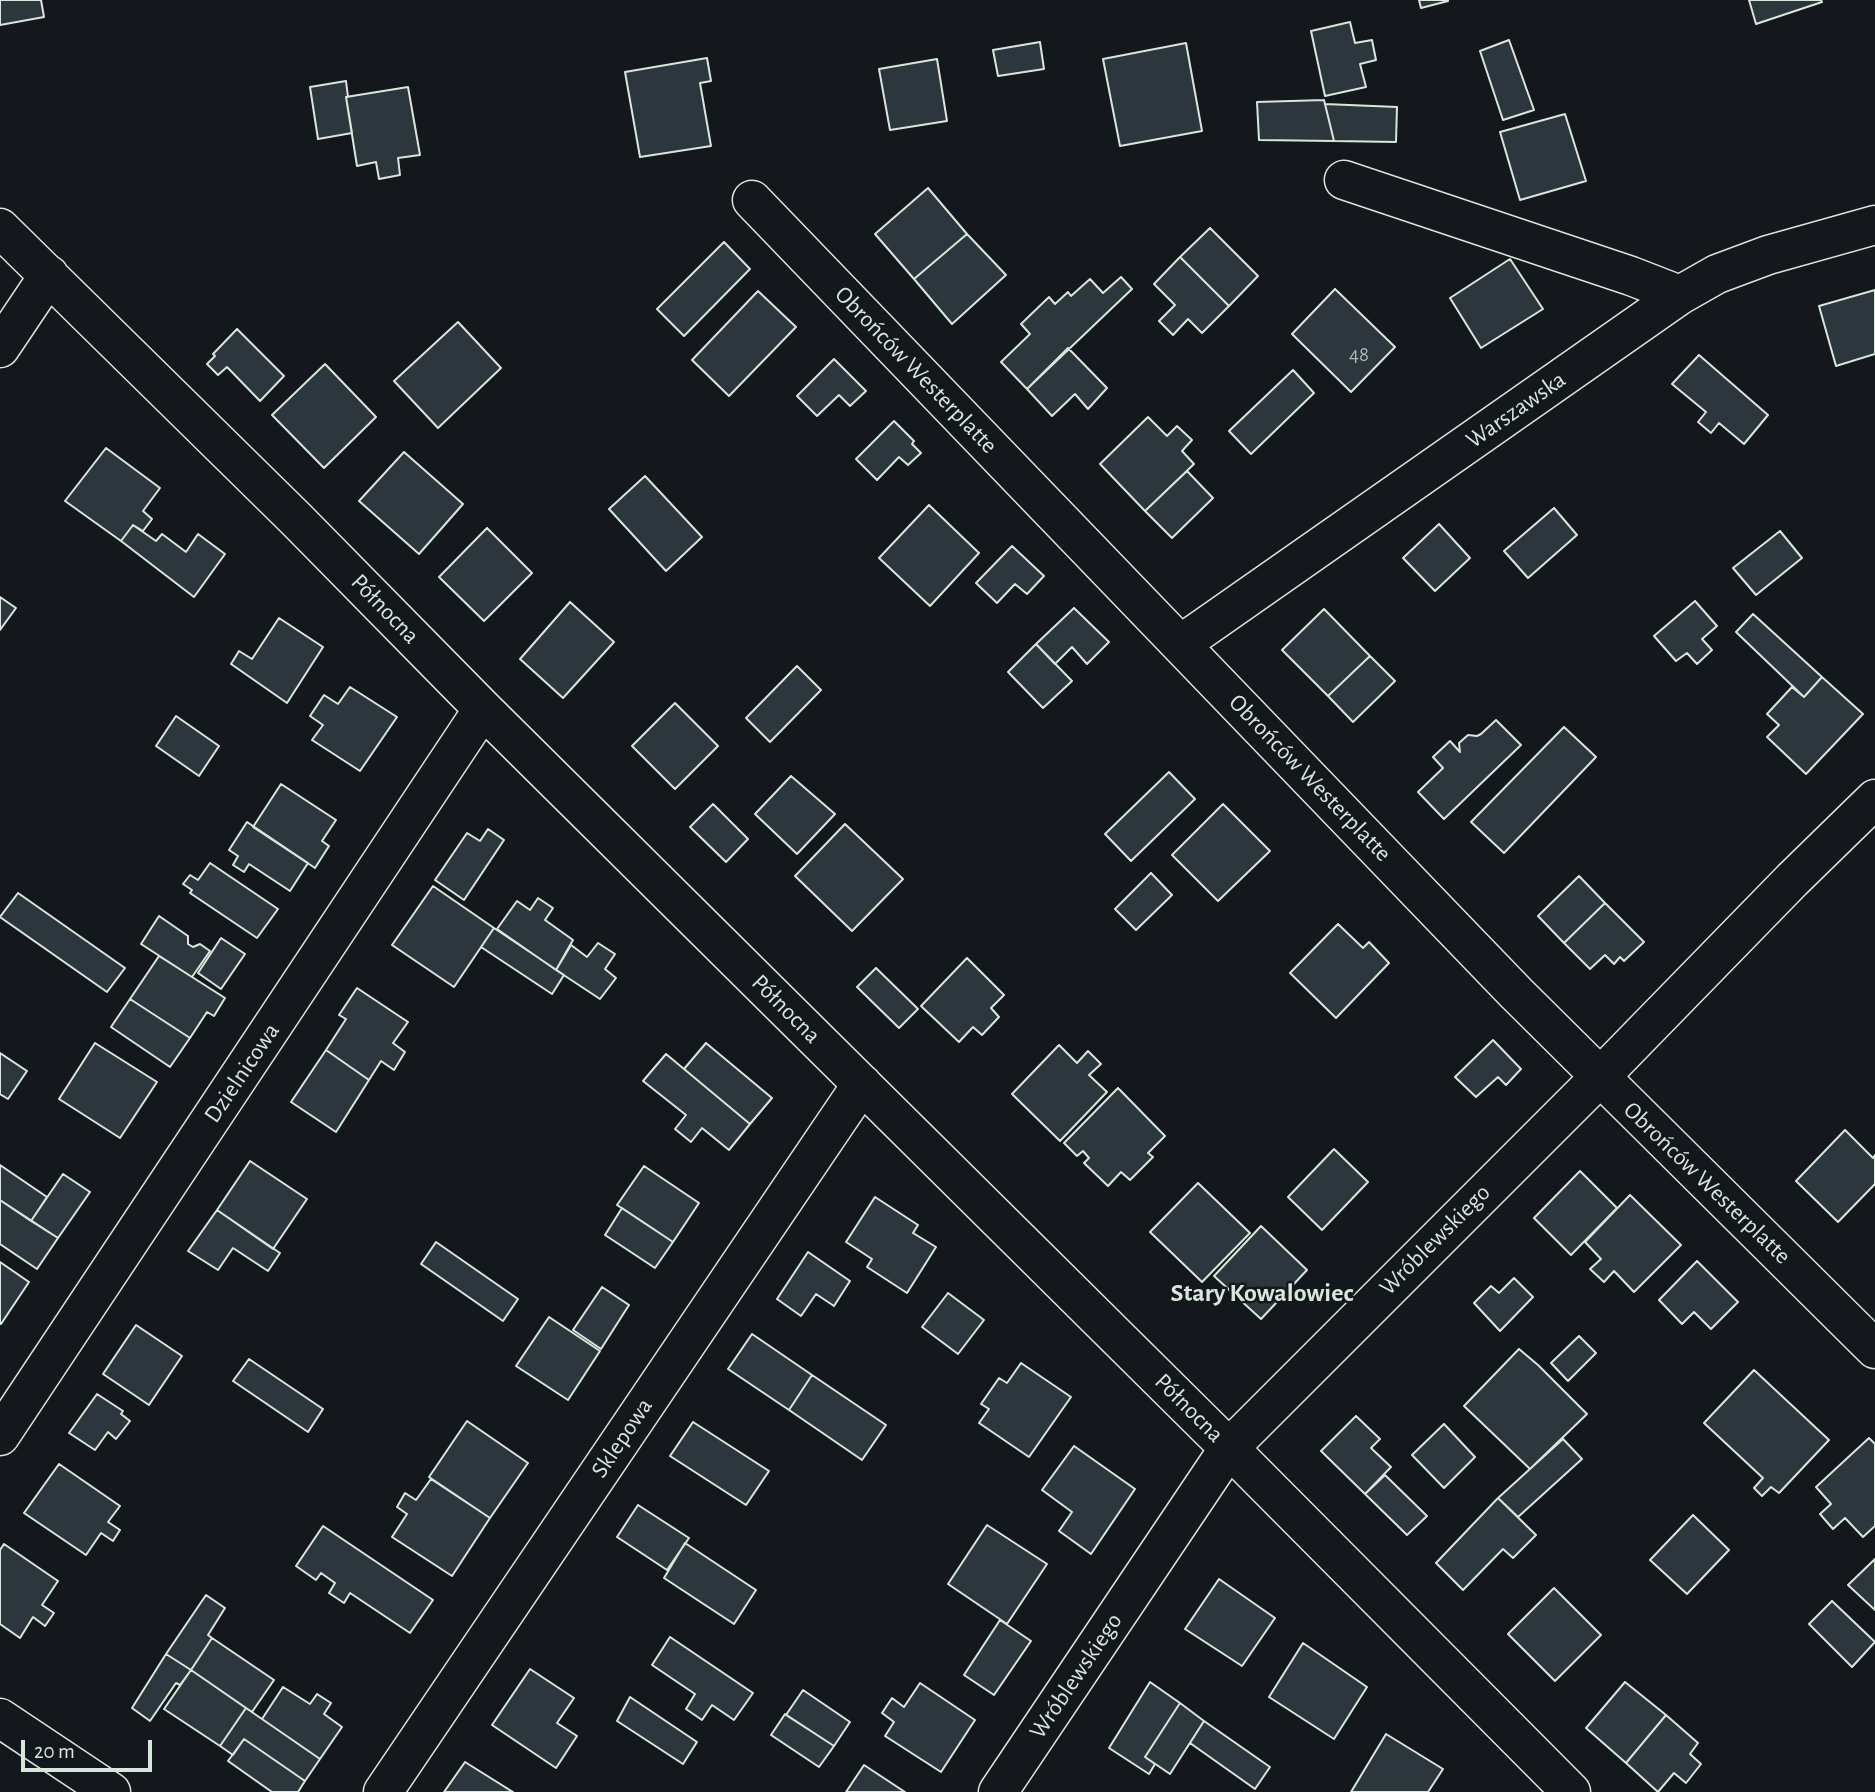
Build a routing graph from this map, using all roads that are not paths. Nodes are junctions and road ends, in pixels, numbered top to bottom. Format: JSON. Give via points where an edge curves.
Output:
{"nodes":[{"id":1,"x":1344,"y":180,"type":"dead end"},
{"id":2,"x":752,"y":201,"type":"dead end"},
{"id":3,"x":1875,"y":225,"type":"edge"},
{"id":4,"x":0,"y":228,"type":"edge"},
{"id":5,"x":49,"y":275,"type":"junction"},
{"id":6,"x":1680,"y":295,"type":"junction"},
{"id":7,"x":0,"y":348,"type":"edge"},
{"id":8,"x":1181,"y":644,"type":"junction"},
{"id":9,"x":483,"y":709,"type":"junction"},
{"id":10,"x":1875,"y":799,"type":"edge"},
{"id":11,"x":1599,"y":1078,"type":"junction"},
{"id":12,"x":862,"y":1084,"type":"junction"},
{"id":13,"x":1875,"y":1349,"type":"edge"},
{"id":14,"x":0,"y":1436,"type":"edge"},
{"id":15,"x":1229,"y":1448,"type":"junction"},
{"id":16,"x":0,"y":1718,"type":"edge"},
{"id":17,"x":111,"y":1792,"type":"edge"},
{"id":18,"x":383,"y":1792,"type":"edge"},
{"id":19,"x":998,"y":1792,"type":"edge"},
{"id":20,"x":1571,"y":1792,"type":"edge"}],
"edges":[{"from":1,"to":6,"type":"street"},
{"from":2,"to":8,"type":"street","name":"Obrońców Westerplatte"},
{"from":3,"to":6,"type":"street","name":"Warszawska","via":[[1768,255],[1717,274]]},
{"from":4,"to":5,"type":"street","name":"Północna"},
{"from":5,"to":7,"type":"street"},
{"from":5,"to":9,"type":"street","name":"Północna"},
{"from":6,"to":8,"type":"street","name":"Warszawska"},
{"from":8,"to":11,"type":"street","name":"Obrońców Westerplatte"},
{"from":9,"to":12,"type":"street","name":"Północna"},
{"from":9,"to":14,"type":"street","name":"Dzielnicowa"},
{"from":10,"to":11,"type":"street","name":"Wróblewskiego"},
{"from":11,"to":13,"type":"street","name":"Obrońców Westerplatte"},
{"from":11,"to":15,"type":"street","name":"Wróblewskiego"},
{"from":12,"to":15,"type":"street","name":"Północna"},
{"from":12,"to":18,"type":"street","name":"Sklepowa"},
{"from":15,"to":19,"type":"street","name":"Wróblewskiego"},
{"from":15,"to":20,"type":"street","name":"Północna"},
{"from":16,"to":17,"type":"street"}]}
